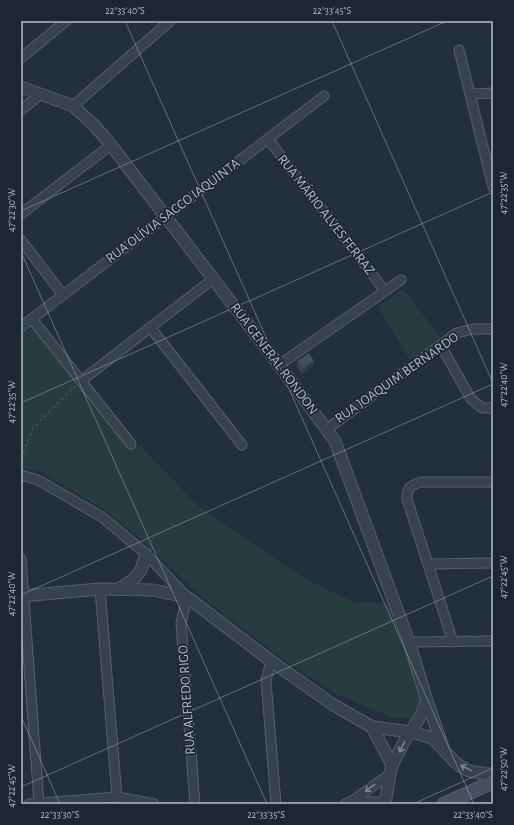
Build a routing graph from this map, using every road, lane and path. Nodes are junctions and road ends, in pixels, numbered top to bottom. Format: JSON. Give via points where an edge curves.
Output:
{"nodes":[{"id":1,"x":66,"y":21,"type":"edge"},
{"id":2,"x":170,"y":21,"type":"edge"},
{"id":3,"x":459,"y":50,"type":"dead end"},
{"id":4,"x":21,"y":58,"type":"edge"},
{"id":5,"x":21,"y":86,"type":"edge"},
{"id":6,"x":493,"y":93,"type":"edge"},
{"id":7,"x":40,"y":94,"type":"junction"},
{"id":8,"x":470,"y":94,"type":"junction"},
{"id":9,"x":324,"y":96,"type":"dead end"},
{"id":10,"x":73,"y":106,"type":"junction"},
{"id":11,"x":21,"y":110,"type":"edge"},
{"id":12,"x":268,"y":139,"type":"junction"},
{"id":13,"x":111,"y":145,"type":"junction"},
{"id":14,"x":491,"y":171,"type":"edge"},
{"id":15,"x":493,"y":187,"type":"edge"},
{"id":16,"x":21,"y":214,"type":"edge"},
{"id":17,"x":166,"y":217,"type":"junction"},
{"id":18,"x":21,"y":240,"type":"edge"},
{"id":19,"x":212,"y":278,"type":"junction"},
{"id":20,"x":401,"y":280,"type":"dead end"},
{"id":21,"x":385,"y":291,"type":"junction"},
{"id":22,"x":63,"y":295,"type":"junction"},
{"id":23,"x":32,"y":319,"type":"junction"},
{"id":24,"x":21,"y":327,"type":"edge"},
{"id":25,"x":150,"y":327,"type":"junction"},
{"id":26,"x":493,"y":329,"type":"edge"},
{"id":27,"x":441,"y":346,"type":"junction"},
{"id":28,"x":280,"y":365,"type":"junction"},
{"id":29,"x":81,"y":380,"type":"junction"},
{"id":30,"x":493,"y":408,"type":"edge"},
{"id":31,"x":327,"y":429,"type":"junction"},
{"id":32,"x":131,"y":444,"type":"dead end"},
{"id":33,"x":242,"y":445,"type":"dead end"},
{"id":34,"x":21,"y":458,"type":"edge"},
{"id":35,"x":21,"y":475,"type":"edge"},
{"id":36,"x":493,"y":482,"type":"edge"},
{"id":37,"x":146,"y":554,"type":"junction"},
{"id":38,"x":21,"y":559,"type":"edge"},
{"id":39,"x":493,"y":563,"type":"edge"},
{"id":40,"x":428,"y":564,"type":"junction"},
{"id":41,"x":100,"y":589,"type":"junction"},
{"id":42,"x":120,"y":589,"type":"junction"},
{"id":43,"x":22,"y":596,"type":"edge"},
{"id":44,"x":187,"y":597,"type":"junction"},
{"id":45,"x":493,"y":641,"type":"edge"},
{"id":46,"x":410,"y":642,"type":"junction"},
{"id":47,"x":453,"y":642,"type":"junction"},
{"id":48,"x":271,"y":661,"type":"junction"},
{"id":49,"x":427,"y":701,"type":"junction"},
{"id":50,"x":372,"y":727,"type":"junction"},
{"id":51,"x":411,"y":732,"type":"junction"},
{"id":52,"x":444,"y":750,"type":"junction"},
{"id":53,"x":391,"y":770,"type":"junction"},
{"id":54,"x":493,"y":774,"type":"edge"},
{"id":55,"x":493,"y":782,"type":"edge"},
{"id":56,"x":117,"y":797,"type":"junction"},
{"id":57,"x":39,"y":803,"type":"edge"},
{"id":58,"x":348,"y":803,"type":"edge"},
{"id":59,"x":385,"y":803,"type":"edge"},
{"id":60,"x":28,"y":804,"type":"edge"},
{"id":61,"x":154,"y":804,"type":"edge"},
{"id":62,"x":195,"y":804,"type":"edge"},
{"id":63,"x":276,"y":804,"type":"edge"},
{"id":64,"x":444,"y":804,"type":"edge"}],
"edges":[{"from":1,"to":4,"type":"street"},
{"from":2,"to":10,"type":"street"},
{"from":3,"to":8,"type":"street"},
{"from":5,"to":7,"type":"street","name":"RUA GENERAL RONDON"},
{"from":6,"to":8,"type":"street"},
{"from":7,"to":10,"type":"street","name":"RUA GENERAL RONDON"},
{"from":7,"to":11,"type":"street"},
{"from":8,"to":14,"type":"street"},
{"from":9,"to":12,"type":"street","name":"RUA OLÍVIA SACCO IAQUINTA"},
{"from":10,"to":13,"type":"street","name":"RUA GENERAL RONDON"},
{"from":12,"to":17,"type":"street","name":"RUA OLÍVIA SACCO IAQUINTA"},
{"from":12,"to":21,"type":"street","name":"RUA MÁRIO ALVES FERRAZ"},
{"from":13,"to":16,"type":"street"},
{"from":13,"to":17,"type":"street","name":"RUA GENERAL RONDON"},
{"from":14,"to":15,"type":"street"},
{"from":17,"to":19,"type":"street","name":"RUA GENERAL RONDON"},
{"from":17,"to":22,"type":"street","name":"RUA OLÍVIA SACCO IAQUINTA"},
{"from":18,"to":22,"type":"street"},
{"from":19,"to":25,"type":"street"},
{"from":19,"to":28,"type":"street","name":"RUA GENERAL RONDON"},
{"from":20,"to":21,"type":"street"},
{"from":21,"to":28,"type":"street"},
{"from":22,"to":23,"type":"street","name":"RUA OLÍVIA SACCO IAQUINTA"},
{"from":23,"to":24,"type":"street","name":"RUA OLÍVIA SACCO IAQUINTA"},
{"from":23,"to":29,"type":"street"},
{"from":25,"to":29,"type":"street"},
{"from":25,"to":33,"type":"street"},
{"from":26,"to":27,"type":"street","name":"RUA JOAQUIM BERNARDO","via":[[473,329],[457,333]]},
{"from":27,"to":30,"type":"street","via":[[472,399],[482,408]]},
{"from":27,"to":31,"type":"street","name":"RUA JOAQUIM BERNARDO"},
{"from":28,"to":31,"type":"street","name":"RUA GENERAL RONDON"},
{"from":29,"to":32,"type":"street"},
{"from":29,"to":34,"type":"path","via":[[33,428]]},
{"from":31,"to":46,"type":"street","name":"RUA GENERAL RONDON","via":[[336,441]]},
{"from":35,"to":37,"type":"street","via":[[38,480],[102,517]]},
{"from":36,"to":40,"type":"street","via":[[421,482],[412,485],[407,492],[407,499]]},
{"from":37,"to":42,"type":"street","via":[[141,570],[133,580]]},
{"from":37,"to":44,"type":"street"},
{"from":38,"to":43,"type":"street"},
{"from":39,"to":40,"type":"street"},
{"from":40,"to":47,"type":"street"},
{"from":41,"to":42,"type":"street"},
{"from":41,"to":43,"type":"street"},
{"from":41,"to":56,"type":"street"},
{"from":42,"to":44,"type":"street","via":[[153,590]]},
{"from":43,"to":57,"type":"street"},
{"from":44,"to":48,"type":"street"},
{"from":44,"to":62,"type":"street","name":"RUA ALFREDO RIGO","via":[[181,623]]},
{"from":45,"to":47,"type":"street"},
{"from":46,"to":47,"type":"street"},
{"from":46,"to":49,"type":"street","name":"RUA GENERAL RONDON"},
{"from":48,"to":50,"type":"street","via":[[332,704]]},
{"from":48,"to":63,"type":"street","via":[[266,680]]},
{"from":49,"to":51,"type":"street"},
{"from":49,"to":52,"type":"street","name":"RUA GENERAL RONDON"},
{"from":50,"to":51,"type":"street","name":"RUA GENERAL RONDON"},
{"from":50,"to":53,"type":"street"},
{"from":51,"to":52,"type":"street","name":"RUA GENERAL RONDON","via":[[432,738]]},
{"from":51,"to":53,"type":"street","one_way":true},
{"from":54,"to":52,"type":"street","name":"RUA GENERAL RONDON","one_way":true,"via":[[469,770],[453,760]]},
{"from":53,"to":58,"type":"street","one_way":true},
{"from":53,"to":59,"type":"street"},
{"from":55,"to":64,"type":"main road"},
{"from":56,"to":57,"type":"street"},
{"from":56,"to":61,"type":"street"},
{"from":57,"to":60,"type":"street"},
{"from":58,"to":59,"type":"street"}]}
